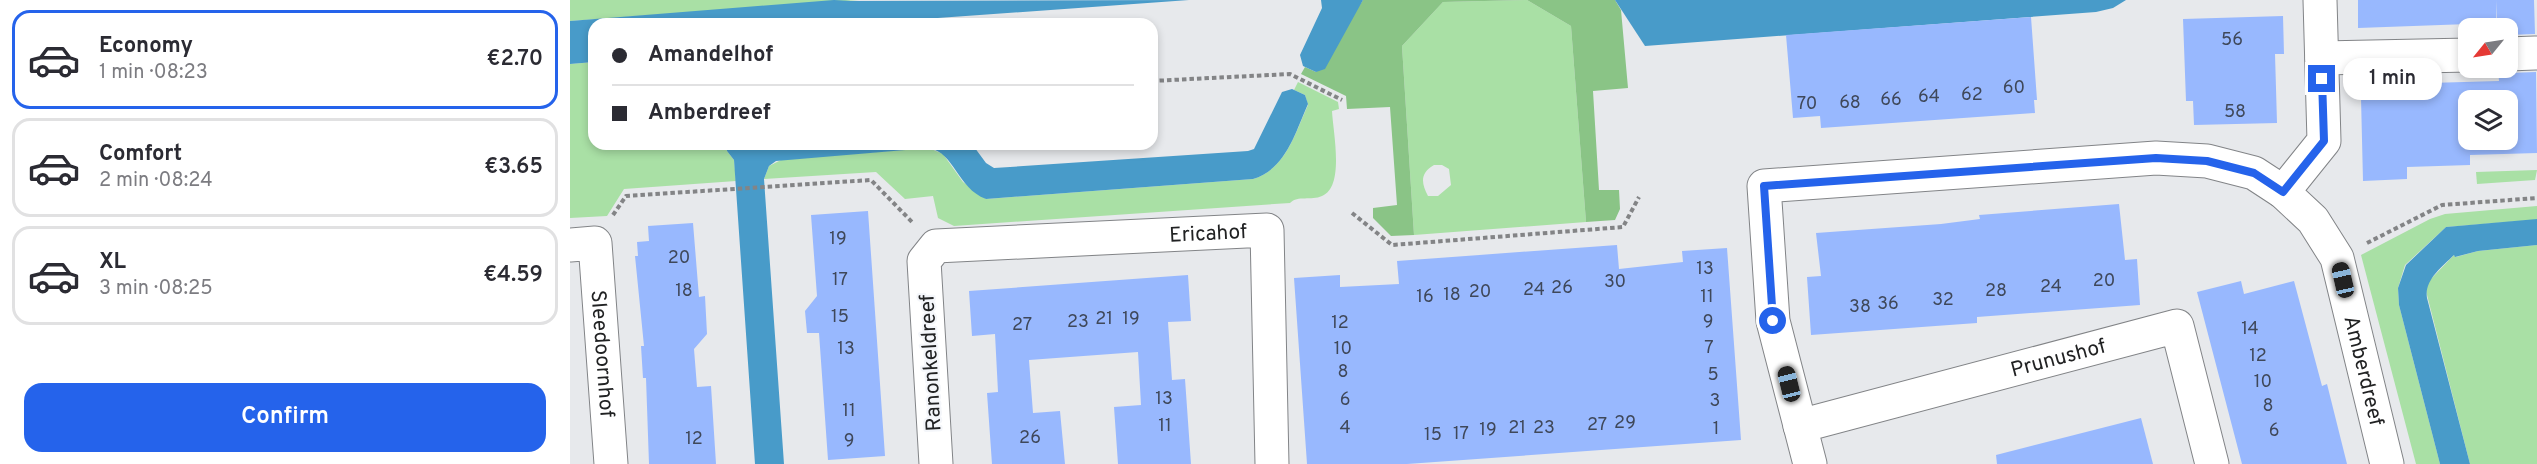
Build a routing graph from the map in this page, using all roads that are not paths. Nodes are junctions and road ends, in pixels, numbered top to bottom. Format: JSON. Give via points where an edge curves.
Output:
{"nodes":[{"id":1,"x":2320,"y":0,"type":"edge"},
{"id":2,"x":2458,"y":55,"type":"edge"},
{"id":3,"x":2322,"y":58,"type":"junction"},
{"id":4,"x":2283,"y":192,"type":"junction"},
{"id":5,"x":582,"y":244,"type":"edge"},
{"id":6,"x":930,"y":254,"type":"joint"},
{"id":7,"x":1800,"y":426,"type":"junction"},
{"id":8,"x":611,"y":464,"type":"edge"},
{"id":9,"x":936,"y":464,"type":"edge"},
{"id":10,"x":1272,"y":464,"type":"edge"},
{"id":11,"x":1810,"y":464,"type":"edge"},
{"id":12,"x":2212,"y":464,"type":"edge"},
{"id":13,"x":2386,"y":464,"type":"edge"}],
"edges":[{"from":1,"to":3,"type":"street"},
{"from":2,"to":3,"type":"street"},
{"from":3,"to":4,"type":"street","via":[[2324,141]]},
{"from":4,"to":7,"type":"street","name":"Amberdreef","via":[[2254,173],[2207,161],[2156,158],[1764,186],[1773,321]]},
{"from":4,"to":13,"type":"street","name":"Amberdreef","via":[[2313,220],[2337,258]]},
{"from":5,"to":8,"type":"street","name":"Sleedoornhof"},
{"from":6,"to":9,"type":"street","name":"Ranonkeldreef"},
{"from":6,"to":10,"type":"street","name":"Ericahof","via":[[1267,230]]},
{"from":7,"to":11,"type":"street"},
{"from":7,"to":12,"type":"street","name":"Prunushof","via":[[2177,326]]}]}
